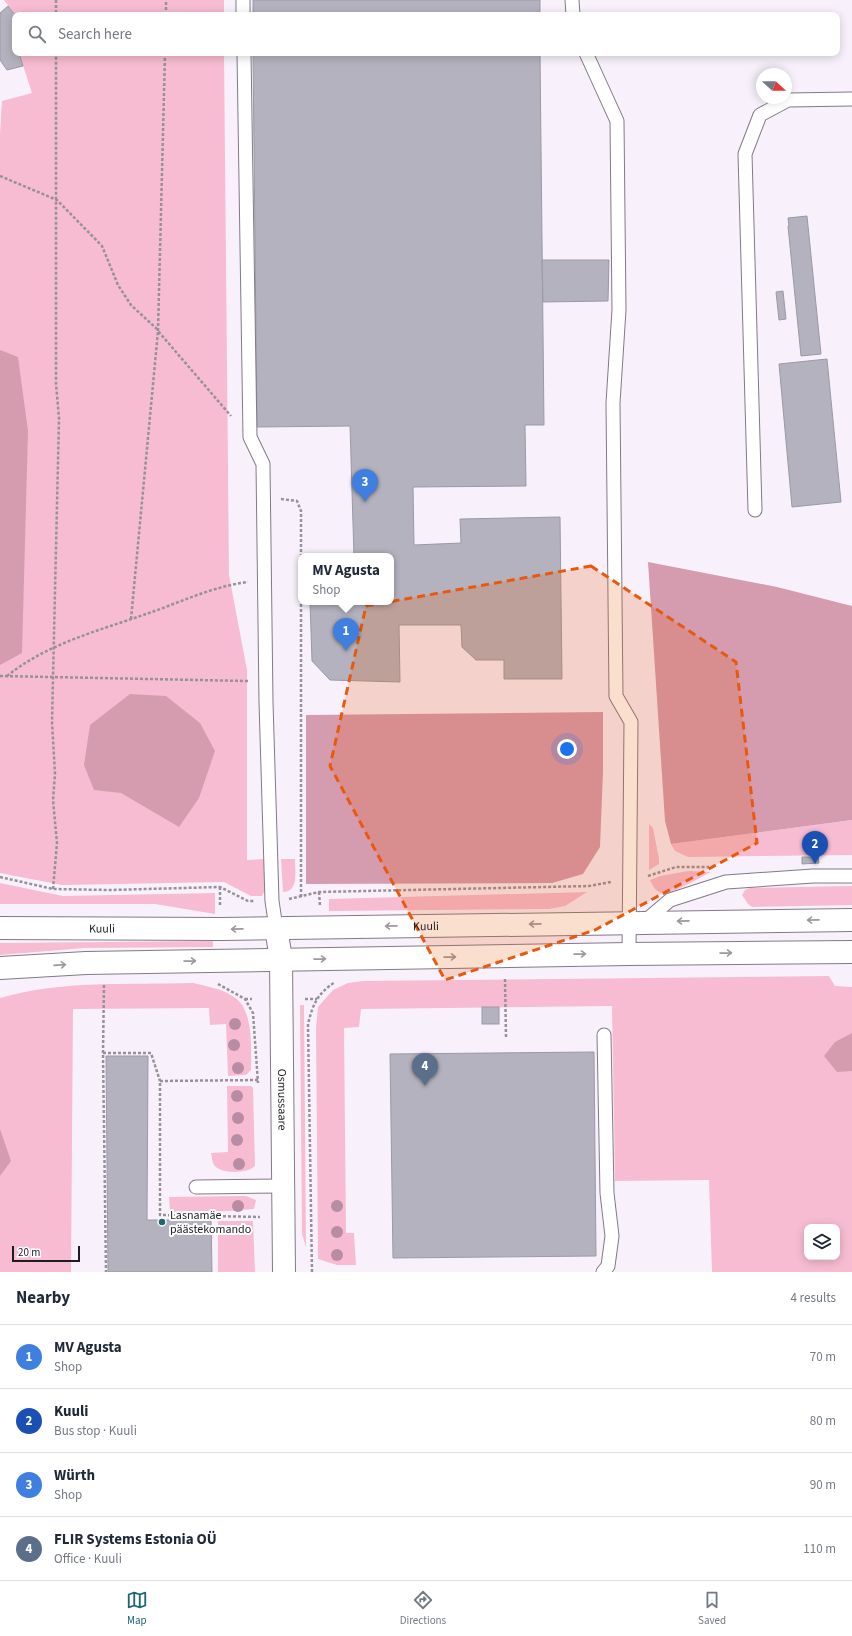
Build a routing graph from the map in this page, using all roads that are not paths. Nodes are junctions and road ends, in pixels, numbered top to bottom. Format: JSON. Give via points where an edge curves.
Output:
{"nodes":[{"id":1,"x":243,"y":0,"type":"edge"},
{"id":2,"x":572,"y":0,"type":"edge"},
{"id":3,"x":243,"y":12,"type":"edge"},
{"id":4,"x":573,"y":12,"type":"edge"},
{"id":5,"x":244,"y":56,"type":"edge"},
{"id":6,"x":587,"y":56,"type":"edge"},
{"id":7,"x":852,"y":99,"type":"edge"},
{"id":8,"x":755,"y":510,"type":"dead end"},
{"id":9,"x":852,"y":876,"type":"edge"},
{"id":10,"x":0,"y":917,"type":"edge"},
{"id":11,"x":852,"y":920,"type":"edge"},
{"id":12,"x":637,"y":922,"type":"junction"},
{"id":13,"x":0,"y":928,"type":"edge"},
{"id":14,"x":25,"y":928,"type":"junction"},
{"id":15,"x":276,"y":928,"type":"junction"},
{"id":16,"x":852,"y":952,"type":"edge"},
{"id":17,"x":630,"y":954,"type":"junction"},
{"id":18,"x":281,"y":960,"type":"junction"},
{"id":19,"x":11,"y":968,"type":"edge"},
{"id":20,"x":0,"y":980,"type":"edge"},
{"id":21,"x":604,"y":1035,"type":"dead end"},
{"id":22,"x":283,"y":1186,"type":"junction"},
{"id":23,"x":196,"y":1187,"type":"dead end"},
{"id":24,"x":284,"y":1272,"type":"edge"},
{"id":25,"x":602,"y":1272,"type":"edge"}],
"edges":[{"from":1,"to":3,"type":"lane"},
{"from":2,"to":4,"type":"lane"},
{"from":5,"to":15,"type":"lane","via":[[250,438],[263,464],[272,901]]},
{"from":6,"to":12,"type":"lane","via":[[617,121],[619,310],[613,403],[616,696],[631,722],[630,878]]},
{"from":7,"to":8,"type":"lane","via":[[788,100],[760,115],[745,154]]},
{"from":9,"to":12,"type":"lane","via":[[726,882],[670,900]]},
{"from":10,"to":14,"type":"main road"},
{"from":11,"to":12,"type":"main road","name":"Kuuli","one_way":true},
{"from":12,"to":15,"type":"main road","name":"Kuuli","one_way":true},
{"from":12,"to":17,"type":"lane"},
{"from":13,"to":14,"type":"main road","name":"Kuuli"},
{"from":15,"to":14,"type":"main road","name":"Kuuli","one_way":true},
{"from":15,"to":18,"type":"main road","name":"Osmussaare"},
{"from":17,"to":16,"type":"main road","one_way":true},
{"from":18,"to":17,"type":"main road","one_way":true},
{"from":19,"to":18,"type":"main road","one_way":true,"via":[[86,963]]},
{"from":18,"to":22,"type":"main road","name":"Osmussaare"},
{"from":19,"to":20,"type":"main road"},
{"from":21,"to":25,"type":"lane","via":[[607,1193],[612,1236],[608,1266]]},
{"from":22,"to":23,"type":"lane"},
{"from":22,"to":24,"type":"main road","name":"Osmussaare"}]}
